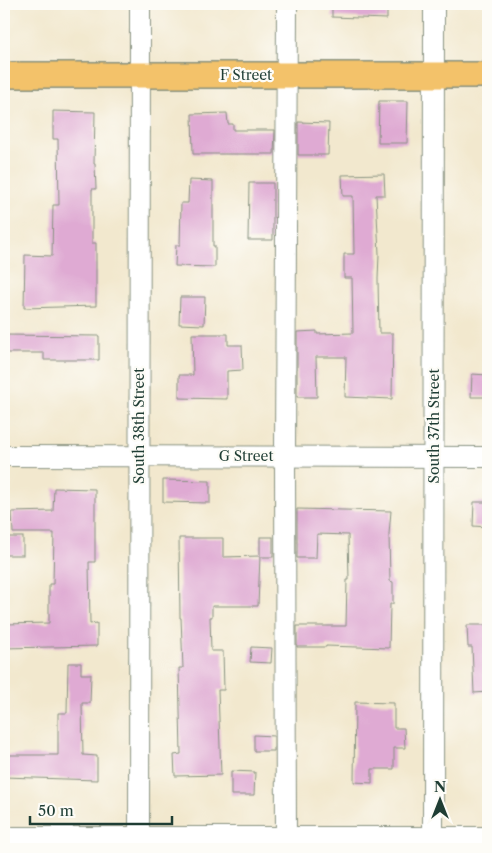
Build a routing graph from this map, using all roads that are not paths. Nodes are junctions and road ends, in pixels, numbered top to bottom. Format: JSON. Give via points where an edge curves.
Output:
{"nodes":[{"id":1,"x":140,"y":4,"type":"edge"},
{"id":2,"x":287,"y":4,"type":"edge"},
{"id":3,"x":434,"y":4,"type":"edge"},
{"id":4,"x":4,"y":75,"type":"edge"},
{"id":5,"x":140,"y":75,"type":"junction"},
{"id":6,"x":287,"y":75,"type":"junction"},
{"id":7,"x":434,"y":75,"type":"junction"},
{"id":8,"x":488,"y":75,"type":"edge"},
{"id":9,"x":4,"y":456,"type":"edge"},
{"id":10,"x":138,"y":456,"type":"junction"},
{"id":11,"x":285,"y":456,"type":"junction"},
{"id":12,"x":434,"y":456,"type":"junction"},
{"id":13,"x":488,"y":457,"type":"edge"},
{"id":14,"x":4,"y":837,"type":"edge"},
{"id":15,"x":488,"y":837,"type":"edge"},
{"id":16,"x":139,"y":843,"type":"edge"},
{"id":17,"x":286,"y":843,"type":"edge"},
{"id":18,"x":433,"y":843,"type":"edge"}],
"edges":[{"from":1,"to":5,"type":"street","name":"South 38th Street"},
{"from":2,"to":6,"type":"street"},
{"from":3,"to":7,"type":"street","name":"South 37th Street"},
{"from":4,"to":5,"type":"main road","name":"F Street"},
{"from":5,"to":6,"type":"main road","name":"F Street"},
{"from":5,"to":10,"type":"street","name":"South 38th Street"},
{"from":6,"to":7,"type":"main road","name":"F Street"},
{"from":6,"to":11,"type":"street"},
{"from":7,"to":8,"type":"main road","name":"F Street"},
{"from":7,"to":12,"type":"street","name":"South 37th Street"},
{"from":9,"to":10,"type":"street","name":"G Street"},
{"from":10,"to":11,"type":"street","name":"G Street"},
{"from":10,"to":16,"type":"street","name":"South 38th Street"},
{"from":11,"to":12,"type":"street","name":"G Street"},
{"from":11,"to":17,"type":"street"},
{"from":12,"to":13,"type":"street","name":"G Street"},
{"from":12,"to":18,"type":"street","name":"South 37th Street"},
{"from":14,"to":16,"type":"street"},
{"from":15,"to":18,"type":"street"},
{"from":16,"to":17,"type":"street"},
{"from":17,"to":18,"type":"street"}]}
